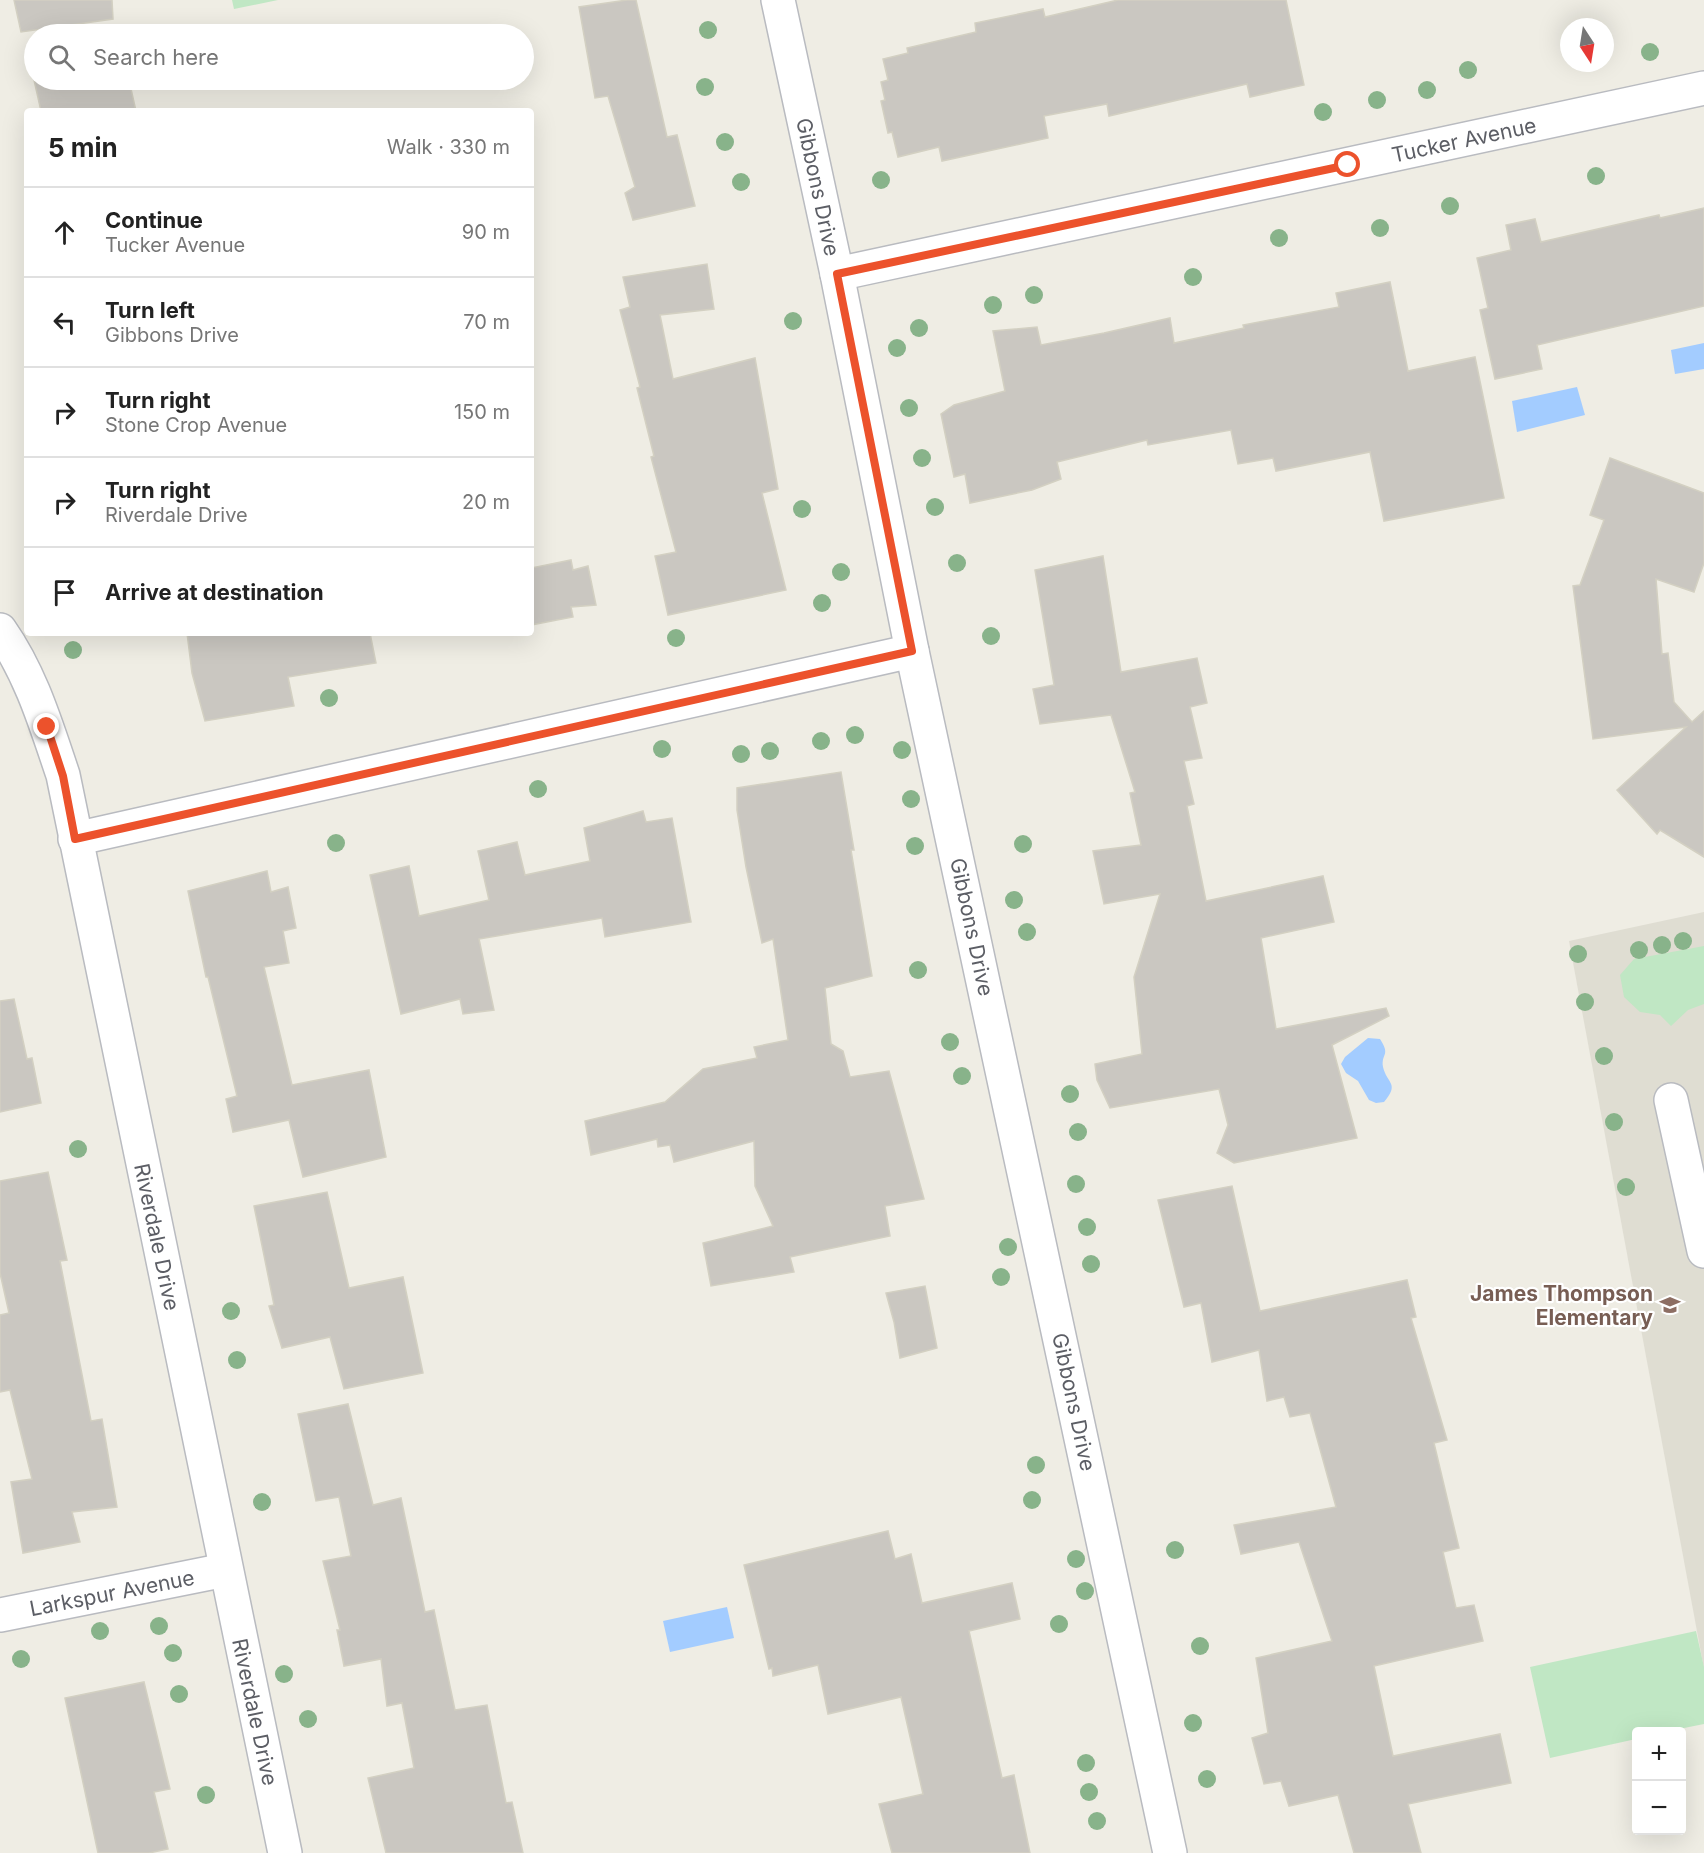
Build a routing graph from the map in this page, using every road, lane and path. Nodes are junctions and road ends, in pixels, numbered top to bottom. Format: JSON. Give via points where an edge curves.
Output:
{"nodes":[{"id":1,"x":778,"y":0,"type":"edge"},
{"id":2,"x":1704,"y":88,"type":"edge"},
{"id":3,"x":837,"y":274,"type":"junction"},
{"id":4,"x":0,"y":630,"type":"edge"},
{"id":5,"x":912,"y":651,"type":"junction"},
{"id":6,"x":75,"y":839,"type":"junction"},
{"id":7,"x":1671,"y":1100,"type":"dead end"},
{"id":8,"x":1704,"y":1251,"type":"edge"},
{"id":9,"x":225,"y":1570,"type":"junction"},
{"id":10,"x":0,"y":1616,"type":"edge"},
{"id":11,"x":285,"y":1853,"type":"edge"},
{"id":12,"x":1170,"y":1853,"type":"edge"}],
"edges":[{"from":1,"to":3,"type":"street","name":"Gibbons Drive"},
{"from":2,"to":3,"type":"street","name":"Tucker Avenue"},
{"from":3,"to":5,"type":"street","name":"Gibbons Drive"},
{"from":4,"to":6,"type":"street","name":"Riverdale Drive","via":[[24,668],[47,727],[63,776]]},
{"from":5,"to":6,"type":"street"},
{"from":5,"to":12,"type":"street","name":"Gibbons Drive"},
{"from":6,"to":9,"type":"street","name":"Riverdale Drive"},
{"from":7,"to":8,"type":"street"},
{"from":9,"to":10,"type":"street","name":"Larkspur Avenue"},
{"from":9,"to":11,"type":"street","name":"Riverdale Drive"}]}
